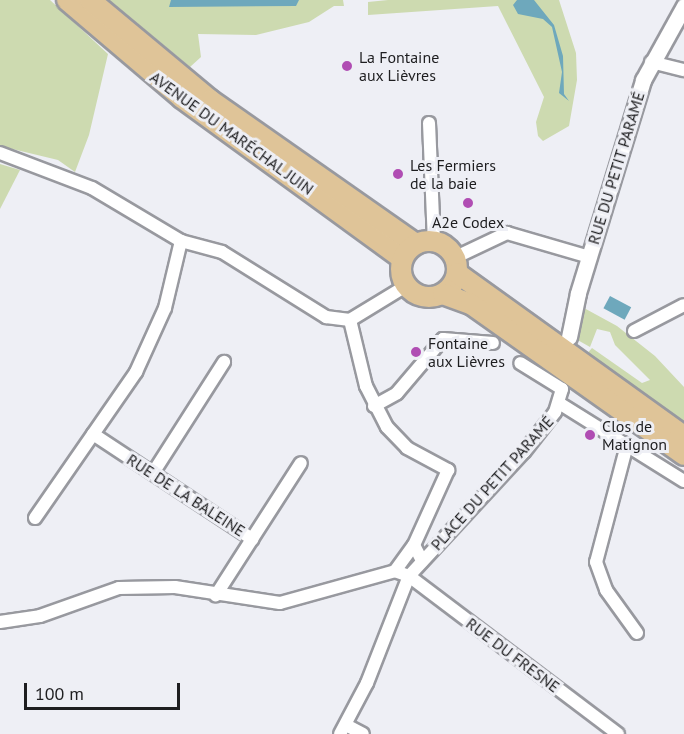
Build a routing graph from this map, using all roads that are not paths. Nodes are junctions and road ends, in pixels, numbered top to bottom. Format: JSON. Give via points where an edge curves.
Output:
{"nodes":[{"id":1,"x":67,"y":0,"type":"edge"},
{"id":2,"x":90,"y":0,"type":"edge"},
{"id":3,"x":684,"y":6,"type":"edge"},
{"id":4,"x":651,"y":62,"type":"junction"},
{"id":5,"x":684,"y":70,"type":"edge"},
{"id":6,"x":429,"y":123,"type":"dead end"},
{"id":7,"x":0,"y":153,"type":"edge"},
{"id":8,"x":181,"y":241,"type":"junction"},
{"id":9,"x":417,"y":248,"type":"junction"},
{"id":10,"x":589,"y":257,"type":"junction"},
{"id":11,"x":455,"y":265,"type":"junction"},
{"id":12,"x":406,"y":286,"type":"junction"},
{"id":13,"x":442,"y":294,"type":"junction"},
{"id":14,"x":684,"y":305,"type":"edge"},
{"id":15,"x":350,"y":320,"type":"junction"},
{"id":16,"x":634,"y":331,"type":"dead end"},
{"id":17,"x":569,"y":338,"type":"dead end"},
{"id":18,"x":493,"y":343,"type":"dead end"},
{"id":19,"x":224,"y":362,"type":"dead end"},
{"id":20,"x":520,"y":363,"type":"dead end"},
{"id":21,"x":559,"y":404,"type":"junction"},
{"id":22,"x":374,"y":406,"type":"junction"},
{"id":23,"x":93,"y":434,"type":"junction"},
{"id":24,"x":684,"y":436,"type":"edge"},
{"id":25,"x":627,"y":445,"type":"junction"},
{"id":26,"x":684,"y":455,"type":"edge"},
{"id":27,"x":301,"y":464,"type":"dead end"},
{"id":28,"x":153,"y":473,"type":"junction"},
{"id":29,"x":684,"y":481,"type":"edge"},
{"id":30,"x":35,"y":518,"type":"dead end"},
{"id":31,"x":252,"y":538,"type":"junction"},
{"id":32,"x":414,"y":545,"type":"junction"},
{"id":33,"x":422,"y":561,"type":"junction"},
{"id":34,"x":395,"y":571,"type":"junction"},
{"id":35,"x":409,"y":576,"type":"junction"},
{"id":36,"x":216,"y":595,"type":"junction"},
{"id":37,"x":0,"y":622,"type":"edge"},
{"id":38,"x":637,"y":633,"type":"dead end"},
{"id":39,"x":603,"y":728,"type":"edge"},
{"id":40,"x":343,"y":730,"type":"edge"},
{"id":41,"x":363,"y":734,"type":"edge"},
{"id":42,"x":618,"y":734,"type":"edge"}],
"edges":[{"from":1,"to":9,"type":"main road","name":"AVENUE DU MARÉCHAL JUIN","via":[[183,98]]},
{"from":2,"to":9,"type":"main road","name":"AVENUE DU MARÉCHAL JUIN","via":[[210,100]]},
{"from":3,"to":4,"type":"street","name":"RUE DU PETIT PARAMÉ"},
{"from":4,"to":5,"type":"street"},
{"from":4,"to":10,"type":"street","name":"RUE DU PETIT PARAMÉ"},
{"from":6,"to":9,"type":"street"},
{"from":7,"to":8,"type":"street","via":[[92,188]]},
{"from":8,"to":15,"type":"street","via":[[222,252],[316,312]]},
{"from":8,"to":23,"type":"street","via":[[158,327],[136,372]]},
{"from":9,"to":11,"type":"main road","via":[[444,246]]},
{"from":9,"to":12,"type":"main road","via":[[401,273]]},
{"from":10,"to":11,"type":"street","via":[[507,233]]},
{"from":10,"to":17,"type":"street","name":"RUE DU PETIT PARAMÉ"},
{"from":11,"to":13,"type":"main road","via":[[452,285]]},
{"from":11,"to":24,"type":"main road"},
{"from":12,"to":13,"type":"main road","via":[[423,297]]},
{"from":12,"to":15,"type":"street"},
{"from":13,"to":26,"type":"main road","via":[[471,304]]},
{"from":14,"to":16,"type":"street"},
{"from":15,"to":22,"type":"street"},
{"from":18,"to":22,"type":"street","via":[[443,339],[397,393]]},
{"from":19,"to":28,"type":"street"},
{"from":20,"to":21,"type":"street","via":[[562,389]]},
{"from":21,"to":25,"type":"street"},
{"from":21,"to":33,"type":"street","name":"PLACE DU PETIT PARAMÉ","via":[[524,452]]},
{"from":22,"to":32,"type":"street","name":"PLACE DU PETIT PARAMÉ","via":[[399,441],[448,470]]},
{"from":23,"to":28,"type":"street","name":"RUE DE LA BALEINE"},
{"from":23,"to":30,"type":"street"},
{"from":25,"to":29,"type":"street"},
{"from":25,"to":38,"type":"street","via":[[596,562],[606,590]]},
{"from":27,"to":31,"type":"street"},
{"from":28,"to":31,"type":"street","name":"RUE DE LA BALEINE"},
{"from":31,"to":36,"type":"street","name":"RUE DE LA BALEINE"},
{"from":32,"to":33,"type":"street","name":"PLACE DU PETIT PARAMÉ"},
{"from":32,"to":34,"type":"street","name":"PLACE DU PETIT PARAMÉ"},
{"from":33,"to":35,"type":"street","name":"PLACE DU PETIT PARAMÉ"},
{"from":34,"to":35,"type":"street","name":"RUE DU FRESNE"},
{"from":34,"to":36,"type":"street","via":[[280,603]]},
{"from":35,"to":39,"type":"street","name":"RUE DU FRESNE"},
{"from":35,"to":40,"type":"street","name":"PLACE DU PETIT PARAMÉ","via":[[367,683]]},
{"from":36,"to":37,"type":"street","via":[[146,585],[119,588],[40,616]]},
{"from":39,"to":42,"type":"street","name":"RUE DU FRESNE"},
{"from":40,"to":41,"type":"street"}]}
